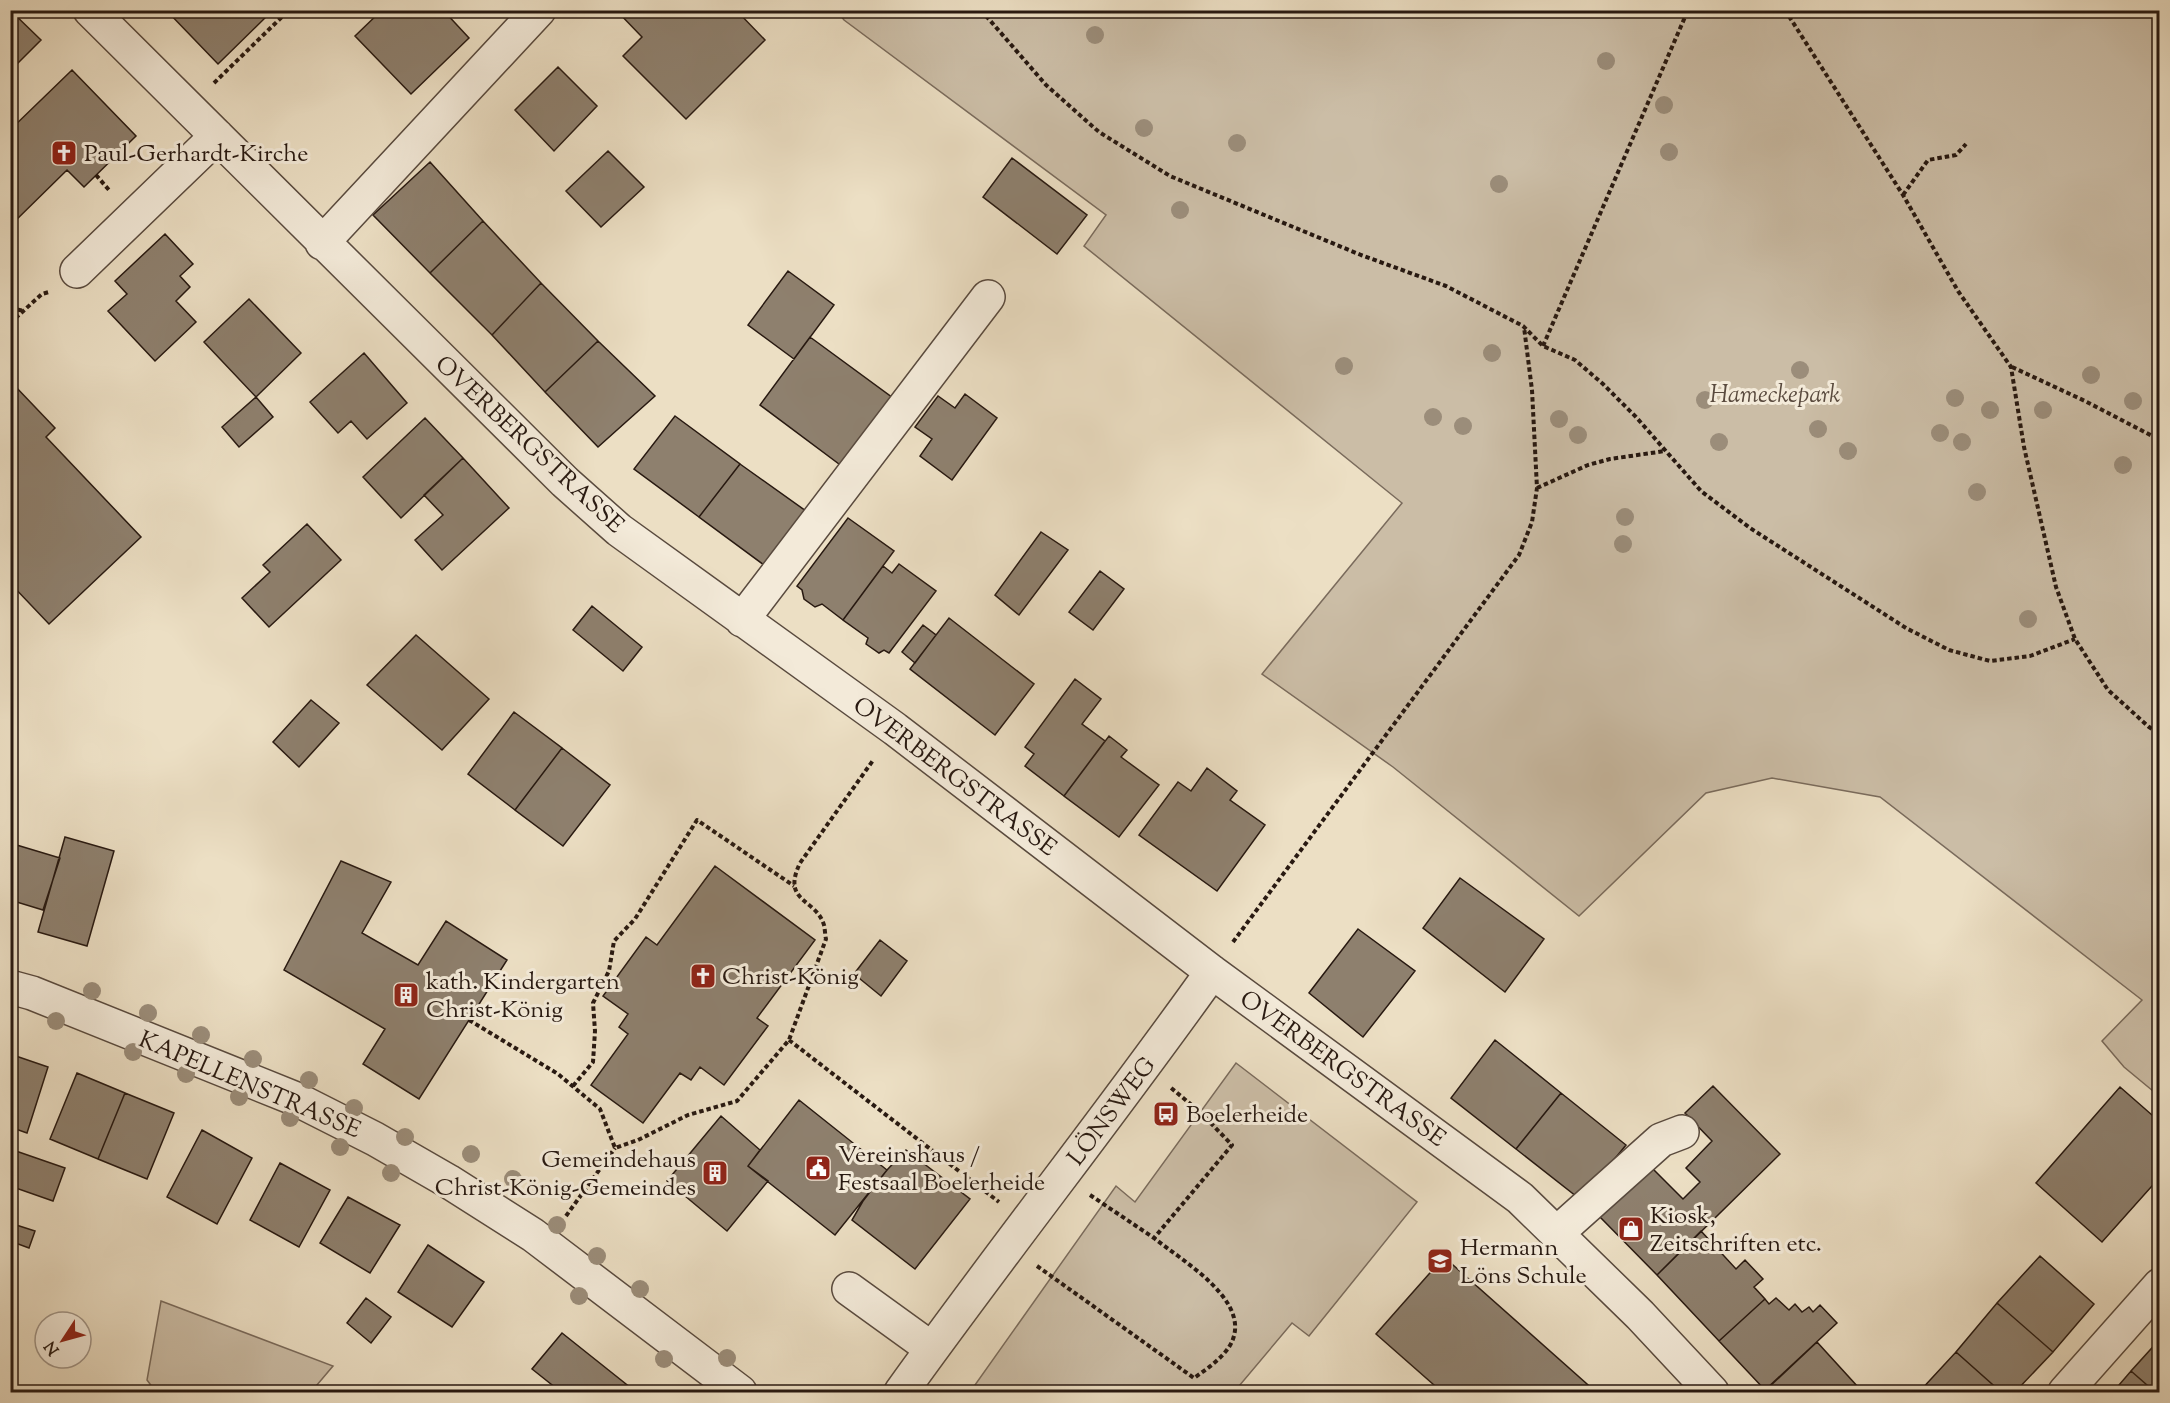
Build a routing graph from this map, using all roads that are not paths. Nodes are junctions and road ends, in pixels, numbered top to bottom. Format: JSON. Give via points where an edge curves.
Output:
{"nodes":[{"id":1,"x":90,"y":10,"type":"edge"},
{"id":2,"x":539,"y":10,"type":"edge"},
{"id":3,"x":217,"y":136,"type":"junction"},
{"id":4,"x":322,"y":243,"type":"junction"},
{"id":5,"x":77,"y":271,"type":"road end"},
{"id":6,"x":988,"y":297,"type":"dead end"},
{"id":7,"x":742,"y":620,"type":"junction"},
{"id":8,"x":1212,"y":972,"type":"junction"},
{"id":9,"x":10,"y":987,"type":"edge"},
{"id":10,"x":1683,"y":1132,"type":"dead end"},
{"id":11,"x":1557,"y":1233,"type":"junction"},
{"id":12,"x":2160,"y":1285,"type":"edge"},
{"id":13,"x":849,"y":1289,"type":"dead end"},
{"id":14,"x":932,"y":1349,"type":"junction"},
{"id":15,"x":740,"y":1392,"type":"edge"},
{"id":16,"x":901,"y":1392,"type":"edge"},
{"id":17,"x":1712,"y":1392,"type":"edge"},
{"id":18,"x":2065,"y":1392,"type":"edge"}],
"edges":[{"from":1,"to":3,"type":"street","name":"OVERBERGSTRASSE"},
{"from":2,"to":4,"type":"street"},
{"from":3,"to":4,"type":"street","name":"OVERBERGSTRASSE"},
{"from":3,"to":5,"type":"street"},
{"from":4,"to":7,"type":"street","name":"OVERBERGSTRASSE","via":[[565,482],[620,530]]},
{"from":6,"to":7,"type":"street"},
{"from":7,"to":8,"type":"street","name":"OVERBERGSTRASSE","via":[[895,729]]},
{"from":8,"to":11,"type":"street","name":"OVERBERGSTRASSE","via":[[1520,1198]]},
{"from":8,"to":14,"type":"street","name":"LÖNSWEG"},
{"from":9,"to":15,"type":"street","name":"KAPELLENSTRASSE","via":[[296,1098],[375,1139],[533,1235]]},
{"from":10,"to":11,"type":"street","via":[[1661,1140]]},
{"from":11,"to":17,"type":"street","name":"OVERBERGSTRASSE"},
{"from":12,"to":18,"type":"street"},
{"from":13,"to":14,"type":"street"},
{"from":14,"to":16,"type":"street","name":"LÖNSWEG"}]}
